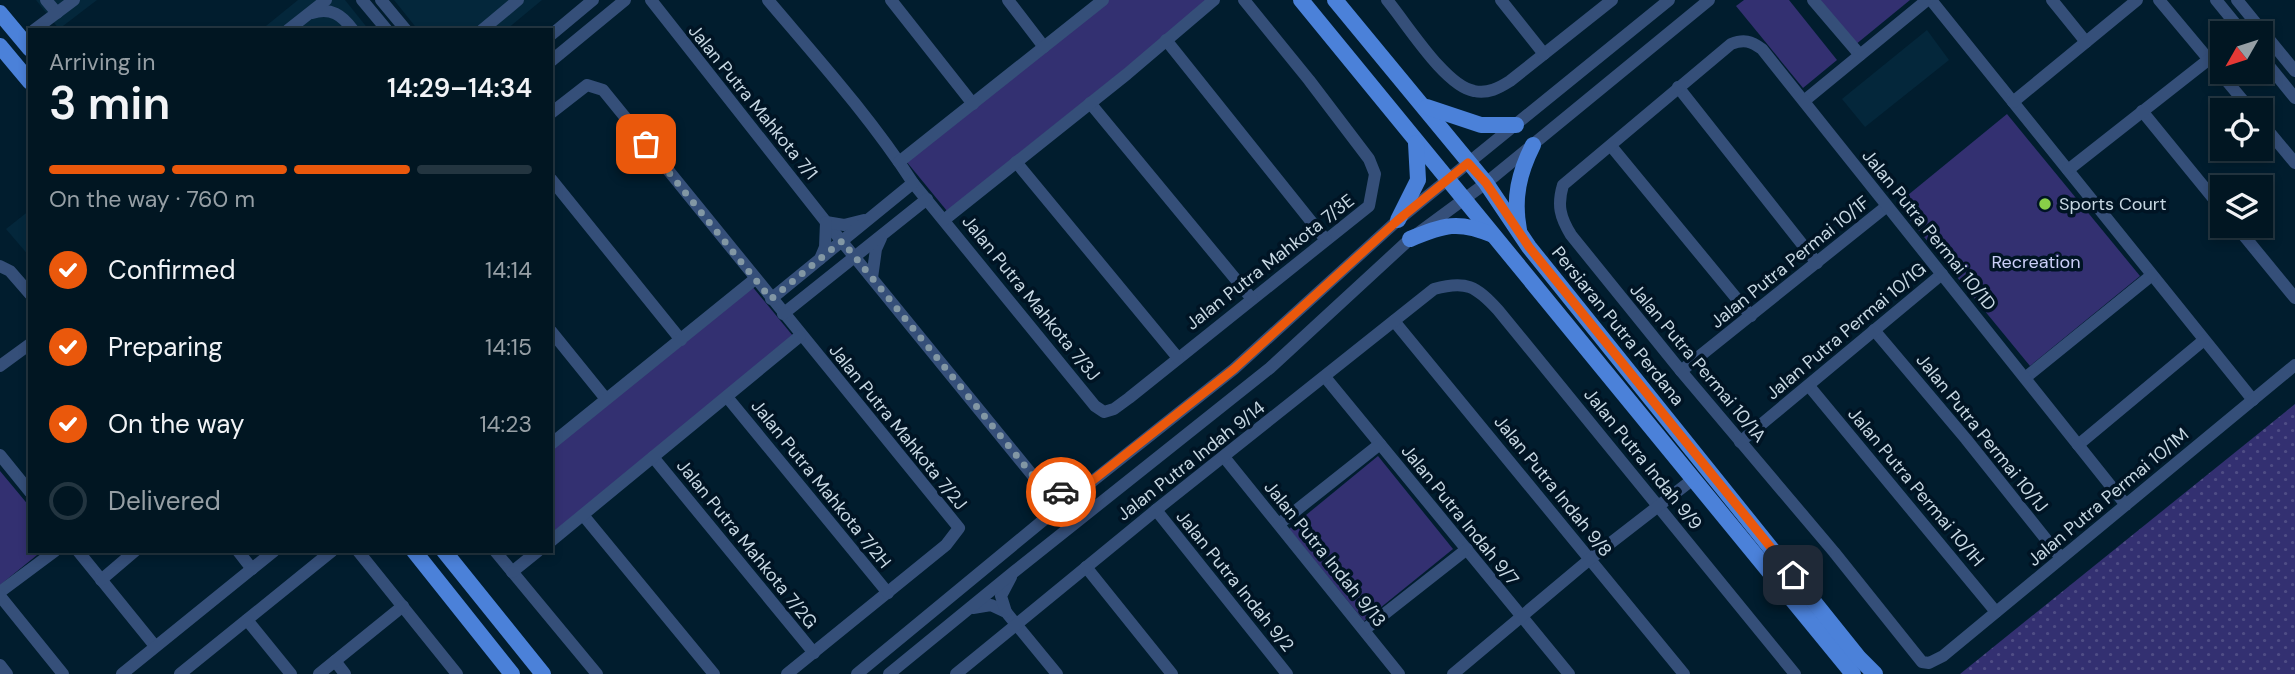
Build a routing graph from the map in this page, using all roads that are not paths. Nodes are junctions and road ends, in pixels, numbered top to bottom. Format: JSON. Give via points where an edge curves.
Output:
{"nodes":[{"id":1,"x":46,"y":0,"type":"edge"},
{"id":2,"x":74,"y":0,"type":"edge"},
{"id":3,"x":326,"y":0,"type":"edge"},
{"id":4,"x":339,"y":0,"type":"edge"},
{"id":5,"x":362,"y":0,"type":"edge"},
{"id":6,"x":381,"y":0,"type":"edge"},
{"id":7,"x":518,"y":0,"type":"edge"},
{"id":8,"x":593,"y":0,"type":"edge"},
{"id":9,"x":768,"y":0,"type":"edge"},
{"id":10,"x":891,"y":0,"type":"edge"},
{"id":11,"x":1008,"y":0,"type":"edge"},
{"id":12,"x":1103,"y":0,"type":"edge"},
{"id":13,"x":1214,"y":0,"type":"edge"},
{"id":14,"x":1244,"y":0,"type":"edge"},
{"id":15,"x":1301,"y":0,"type":"edge"},
{"id":16,"x":1335,"y":0,"type":"edge"},
{"id":17,"x":1387,"y":0,"type":"edge"},
{"id":18,"x":1501,"y":0,"type":"edge"},
{"id":19,"x":1612,"y":0,"type":"edge"},
{"id":20,"x":1669,"y":0,"type":"edge"},
{"id":21,"x":1709,"y":0,"type":"edge"},
{"id":22,"x":1813,"y":0,"type":"edge"},
{"id":23,"x":1929,"y":0,"type":"edge"},
{"id":24,"x":2052,"y":0,"type":"edge"},
{"id":25,"x":2137,"y":0,"type":"edge"},
{"id":26,"x":2159,"y":0,"type":"edge"},
{"id":27,"x":2216,"y":0,"type":"edge"},
{"id":28,"x":2237,"y":0,"type":"edge"},
{"id":29,"x":626,"y":1,"type":"edge"},
{"id":30,"x":649,"y":1,"type":"edge"},
{"id":31,"x":0,"y":13,"type":"edge"},
{"id":32,"x":57,"y":13,"type":"junction"},
{"id":33,"x":312,"y":13,"type":"junction"},
{"id":34,"x":342,"y":17,"type":"junction"},
{"id":35,"x":2233,"y":21,"type":"edge"},
{"id":36,"x":40,"y":28,"type":"edge"},
{"id":37,"x":291,"y":28,"type":"edge"},
{"id":38,"x":351,"y":28,"type":"edge"},
{"id":39,"x":385,"y":28,"type":"edge"},
{"id":40,"x":404,"y":28,"type":"edge"},
{"id":41,"x":484,"y":28,"type":"edge"},
{"id":42,"x":553,"y":33,"type":"edge"},
{"id":43,"x":28,"y":37,"type":"edge"},
{"id":44,"x":1166,"y":40,"type":"junction"},
{"id":45,"x":2086,"y":42,"type":"junction"},
{"id":46,"x":0,"y":46,"type":"edge"},
{"id":47,"x":1044,"y":47,"type":"junction"},
{"id":48,"x":1544,"y":54,"type":"junction"},
{"id":49,"x":1860,"y":55,"type":"junction"},
{"id":50,"x":553,"y":59,"type":"edge"},
{"id":51,"x":2208,"y":60,"type":"junction"},
{"id":52,"x":2273,"y":70,"type":"edge"},
{"id":53,"x":2295,"y":71,"type":"edge"},
{"id":54,"x":28,"y":80,"type":"edge"},
{"id":55,"x":1682,"y":83,"type":"junction"},
{"id":56,"x":2241,"y":98,"type":"edge"},
{"id":57,"x":2295,"y":98,"type":"edge"},
{"id":58,"x":1804,"y":101,"type":"junction"},
{"id":59,"x":2013,"y":102,"type":"junction"},
{"id":60,"x":1090,"y":103,"type":"junction"},
{"id":61,"x":973,"y":104,"type":"junction"},
{"id":62,"x":1425,"y":106,"type":"junction"},
{"id":63,"x":553,"y":111,"type":"edge"},
{"id":64,"x":2143,"y":111,"type":"junction"},
{"id":65,"x":1516,"y":125,"type":"junction"},
{"id":66,"x":2273,"y":136,"type":"edge"},
{"id":67,"x":1416,"y":143,"type":"junction"},
{"id":68,"x":1533,"y":145,"type":"junction"},
{"id":69,"x":1611,"y":146,"type":"junction"},
{"id":70,"x":899,"y":162,"type":"junction"},
{"id":71,"x":1016,"y":162,"type":"junction"},
{"id":72,"x":1468,"y":163,"type":"junction"},
{"id":73,"x":2295,"y":163,"type":"edge"},
{"id":74,"x":2067,"y":170,"type":"junction"},
{"id":75,"x":1448,"y":180,"type":"junction"},
{"id":76,"x":553,"y":181,"type":"edge"},
{"id":77,"x":913,"y":183,"type":"junction"},
{"id":78,"x":1486,"y":183,"type":"junction"},
{"id":79,"x":2210,"y":194,"type":"edge"},
{"id":80,"x":926,"y":199,"type":"junction"},
{"id":81,"x":1464,"y":199,"type":"junction"},
{"id":82,"x":1887,"y":206,"type":"junction"},
{"id":83,"x":870,"y":218,"type":"junction"},
{"id":84,"x":944,"y":220,"type":"junction"},
{"id":85,"x":1398,"y":220,"type":"junction"},
{"id":86,"x":826,"y":222,"type":"junction"},
{"id":87,"x":886,"y":232,"type":"junction"},
{"id":88,"x":1496,"y":236,"type":"junction"},
{"id":89,"x":2246,"y":238,"type":"edge"},
{"id":90,"x":1410,"y":239,"type":"junction"},
{"id":91,"x":1326,"y":240,"type":"junction"},
{"id":92,"x":842,"y":241,"type":"junction"},
{"id":93,"x":1529,"y":247,"type":"junction"},
{"id":94,"x":855,"y":257,"type":"junction"},
{"id":95,"x":818,"y":262,"type":"junction"},
{"id":96,"x":1817,"y":263,"type":"junction"},
{"id":97,"x":1,"y":266,"type":"edge"},
{"id":98,"x":1942,"y":274,"type":"junction"},
{"id":99,"x":2152,"y":275,"type":"junction"},
{"id":100,"x":831,"y":277,"type":"junction"},
{"id":101,"x":872,"y":278,"type":"junction"},
{"id":102,"x":754,"y":279,"type":"junction"},
{"id":103,"x":1452,"y":284,"type":"joint"},
{"id":104,"x":28,"y":292,"type":"edge"},
{"id":105,"x":2295,"y":298,"type":"edge"},
{"id":106,"x":1252,"y":299,"type":"junction"},
{"id":107,"x":777,"y":307,"type":"junction"},
{"id":108,"x":1751,"y":316,"type":"junction"},
{"id":109,"x":1394,"y":321,"type":"junction"},
{"id":110,"x":1874,"y":330,"type":"junction"},
{"id":111,"x":553,"y":333,"type":"edge"},
{"id":112,"x":800,"y":336,"type":"junction"},
{"id":113,"x":681,"y":340,"type":"junction"},
{"id":114,"x":2204,"y":340,"type":"junction"},
{"id":115,"x":28,"y":349,"type":"edge"},
{"id":116,"x":1178,"y":358,"type":"junction"},
{"id":117,"x":2295,"y":365,"type":"edge"},
{"id":118,"x":0,"y":366,"type":"edge"},
{"id":119,"x":1270,"y":368,"type":"junction"},
{"id":120,"x":1234,"y":369,"type":"junction"},
{"id":121,"x":1681,"y":371,"type":"junction"},
{"id":122,"x":1325,"y":377,"type":"junction"},
{"id":123,"x":2025,"y":378,"type":"junction"},
{"id":124,"x":1809,"y":386,"type":"junction"},
{"id":125,"x":727,"y":397,"type":"junction"},
{"id":126,"x":1129,"y":398,"type":"joint"},
{"id":127,"x":606,"y":399,"type":"junction"},
{"id":128,"x":2253,"y":400,"type":"junction"},
{"id":129,"x":553,"y":442,"type":"edge"},
{"id":130,"x":1740,"y":442,"type":"junction"},
{"id":131,"x":1380,"y":444,"type":"junction"},
{"id":132,"x":2078,"y":445,"type":"junction"},
{"id":133,"x":0,"y":455,"type":"edge"},
{"id":134,"x":653,"y":457,"type":"junction"},
{"id":135,"x":1224,"y":457,"type":"junction"},
{"id":136,"x":1692,"y":480,"type":"junction"},
{"id":137,"x":1038,"y":482,"type":"junction"},
{"id":138,"x":1083,"y":488,"type":"junction"},
{"id":139,"x":28,"y":490,"type":"edge"},
{"id":140,"x":2126,"y":505,"type":"junction"},
{"id":141,"x":1659,"y":506,"type":"junction"},
{"id":142,"x":1156,"y":510,"type":"junction"},
{"id":143,"x":583,"y":515,"type":"junction"},
{"id":144,"x":1046,"y":518,"type":"junction"},
{"id":145,"x":1279,"y":524,"type":"junction"},
{"id":146,"x":553,"y":539,"type":"edge"},
{"id":147,"x":1467,"y":549,"type":"junction"},
{"id":148,"x":52,"y":553,"type":"edge"},
{"id":149,"x":80,"y":553,"type":"edge"},
{"id":150,"x":133,"y":553,"type":"edge"},
{"id":151,"x":240,"y":553,"type":"edge"},
{"id":152,"x":272,"y":553,"type":"edge"},
{"id":153,"x":330,"y":553,"type":"edge"},
{"id":154,"x":360,"y":553,"type":"edge"},
{"id":155,"x":416,"y":553,"type":"edge"},
{"id":156,"x":446,"y":553,"type":"edge"},
{"id":157,"x":497,"y":553,"type":"edge"},
{"id":158,"x":536,"y":553,"type":"edge"},
{"id":159,"x":2061,"y":558,"type":"junction"},
{"id":160,"x":1590,"y":559,"type":"junction"},
{"id":161,"x":1086,"y":567,"type":"junction"},
{"id":162,"x":252,"y":569,"type":"junction"},
{"id":163,"x":1015,"y":571,"type":"junction"},
{"id":164,"x":512,"y":572,"type":"junction"},
{"id":165,"x":101,"y":580,"type":"junction"},
{"id":166,"x":888,"y":593,"type":"junction"},
{"id":167,"x":0,"y":594,"type":"edge"},
{"id":168,"x":403,"y":606,"type":"junction"},
{"id":169,"x":1006,"y":612,"type":"junction"},
{"id":170,"x":1996,"y":612,"type":"junction"},
{"id":171,"x":964,"y":613,"type":"junction"},
{"id":172,"x":1521,"y":617,"type":"junction"},
{"id":173,"x":247,"y":620,"type":"junction"},
{"id":174,"x":1017,"y":625,"type":"junction"},
{"id":175,"x":1364,"y":630,"type":"junction"},
{"id":176,"x":155,"y":646,"type":"junction"},
{"id":177,"x":814,"y":653,"type":"junction"},
{"id":178,"x":1943,"y":656,"type":"joint"},
{"id":179,"x":876,"y":658,"type":"junction"},
{"id":180,"x":907,"y":659,"type":"junction"},
{"id":181,"x":335,"y":661,"type":"junction"},
{"id":182,"x":0,"y":665,"type":"edge"},
{"id":183,"x":1850,"y":672,"type":"edge"},
{"id":184,"x":7,"y":674,"type":"edge"},
{"id":185,"x":63,"y":674,"type":"edge"},
{"id":186,"x":122,"y":674,"type":"edge"},
{"id":187,"x":180,"y":674,"type":"edge"},
{"id":188,"x":291,"y":674,"type":"edge"},
{"id":189,"x":319,"y":674,"type":"edge"},
{"id":190,"x":345,"y":674,"type":"edge"},
{"id":191,"x":457,"y":674,"type":"edge"},
{"id":192,"x":512,"y":674,"type":"edge"},
{"id":193,"x":543,"y":674,"type":"edge"},
{"id":194,"x":597,"y":674,"type":"edge"},
{"id":195,"x":714,"y":674,"type":"edge"},
{"id":196,"x":787,"y":674,"type":"edge"},
{"id":197,"x":857,"y":674,"type":"edge"},
{"id":198,"x":889,"y":674,"type":"edge"},
{"id":199,"x":956,"y":674,"type":"edge"},
{"id":200,"x":1058,"y":674,"type":"edge"},
{"id":201,"x":1172,"y":674,"type":"edge"},
{"id":202,"x":1287,"y":674,"type":"edge"},
{"id":203,"x":1399,"y":674,"type":"edge"},
{"id":204,"x":1453,"y":674,"type":"edge"},
{"id":205,"x":1569,"y":674,"type":"edge"},
{"id":206,"x":1684,"y":674,"type":"edge"},
{"id":207,"x":1795,"y":674,"type":"edge"},
{"id":208,"x":1875,"y":674,"type":"edge"}],
"edges":[{"from":1,"to":32,"type":"street"},
{"from":2,"to":32,"type":"street"},
{"from":3,"to":33,"type":"street"},
{"from":4,"to":34,"type":"street"},
{"from":5,"to":39,"type":"street"},
{"from":6,"to":40,"type":"street"},
{"from":7,"to":41,"type":"street"},
{"from":8,"to":42,"type":"street"},
{"from":9,"to":70,"type":"street","name":"Jalan Putra Mahkota 7/3J"},
{"from":10,"to":61,"type":"street"},
{"from":11,"to":47,"type":"street"},
{"from":12,"to":47,"type":"street"},
{"from":13,"to":44,"type":"street"},
{"from":14,"to":91,"type":"street","name":"Jalan Putra Mahkota 7/3E","via":[[1374,169],[1369,206]]},
{"from":15,"to":67,"type":"main road"},
{"from":16,"to":62,"type":"main road","name":"Persiaran Putra Perdana"},
{"from":17,"to":48,"type":"street","via":[[1445,74],[1465,88],[1498,89]]},
{"from":18,"to":48,"type":"street"},
{"from":19,"to":48,"type":"street"},
{"from":20,"to":65,"type":"street"},
{"from":21,"to":68,"type":"street"},
{"from":22,"to":49,"type":"street"},
{"from":23,"to":49,"type":"street"},
{"from":23,"to":59,"type":"street"},
{"from":24,"to":45,"type":"street"},
{"from":25,"to":45,"type":"street"},
{"from":26,"to":51,"type":"street"},
{"from":27,"to":35,"type":"street"},
{"from":28,"to":53,"type":"street"},
{"from":29,"to":50,"type":"street"},
{"from":30,"to":86,"type":"street","name":"Jalan Putra Mahkota 7/1"},
{"from":31,"to":43,"type":"main road"},
{"from":32,"to":36,"type":"street"},
{"from":33,"to":34,"type":"street","via":[[330,11]]},
{"from":33,"to":37,"type":"street"},
{"from":34,"to":38,"type":"street"},
{"from":44,"to":60,"type":"street"},
{"from":44,"to":91,"type":"street"},
{"from":45,"to":59,"type":"street"},
{"from":46,"to":54,"type":"main road"},
{"from":47,"to":61,"type":"street"},
{"from":49,"to":58,"type":"street"},
{"from":51,"to":56,"type":"street"},
{"from":51,"to":64,"type":"street"},
{"from":52,"to":57,"type":"street"},
{"from":55,"to":58,"type":"street","name":"Jalan Putra Permai 10/1D","via":[[1731,44],[1748,41],[1762,49]]},
{"from":55,"to":69,"type":"street","name":"Jalan Putra Permai 10/1A"},
{"from":55,"to":96,"type":"street"},
{"from":58,"to":82,"type":"street","name":"Jalan Putra Permai 10/1D"},
{"from":59,"to":74,"type":"street"},
{"from":60,"to":71,"type":"street"},
{"from":60,"to":106,"type":"street"},
{"from":61,"to":70,"type":"street"},
{"from":62,"to":65,"type":"main road","via":[[1481,125]]},
{"from":62,"to":72,"type":"main road","name":"Persiaran Putra Perdana"},
{"from":63,"to":102,"type":"street","name":"Jalan Putra Mahkota 7/2J","via":[[587,85],[603,90]]},
{"from":64,"to":74,"type":"street"},
{"from":64,"to":79,"type":"street"},
{"from":65,"to":72,"type":"street"},
{"from":66,"to":73,"type":"street"},
{"from":67,"to":75,"type":"main road"},
{"from":67,"to":85,"type":"main road","via":[[1418,180]]},
{"from":68,"to":78,"type":"street"},
{"from":68,"to":93,"type":"main road","via":[[1518,179],[1517,199],[1520,232]]},
{"from":69,"to":108,"type":"street"},
{"from":69,"to":121,"type":"street","name":"Jalan Putra Permai 10/1A","via":[[1563,185],[1561,218]]},
{"from":70,"to":77,"type":"street","name":"Jalan Putra Mahkota 7/3J"},
{"from":71,"to":84,"type":"street"},
{"from":71,"to":116,"type":"street"},
{"from":72,"to":75,"type":"street"},
{"from":72,"to":78,"type":"main road","name":"Persiaran Putra Perdana"},
{"from":74,"to":99,"type":"street"},
{"from":75,"to":81,"type":"main road"},
{"from":75,"to":85,"type":"street"},
{"from":76,"to":113,"type":"street"},
{"from":77,"to":80,"type":"street","name":"Jalan Putra Mahkota 7/3J"},
{"from":77,"to":83,"type":"street"},
{"from":78,"to":81,"type":"street"},
{"from":78,"to":93,"type":"main road","name":"Persiaran Putra Perdana"},
{"from":80,"to":84,"type":"street","name":"Jalan Putra Mahkota 7/3J"},
{"from":80,"to":87,"type":"street"},
{"from":81,"to":88,"type":"main road"},
{"from":81,"to":90,"type":"street"},
{"from":82,"to":96,"type":"street","name":"Jalan Putra Permai 10/1F"},
{"from":82,"to":98,"type":"street","name":"Jalan Putra Permai 10/1D"},
{"from":83,"to":86,"type":"street","via":[[844,225]]},
{"from":83,"to":92,"type":"street"},
{"from":84,"to":126,"type":"street","name":"Jalan Putra Mahkota 7/3J","via":[[1099,409],[1109,412]]},
{"from":85,"to":120,"type":"street"},
{"from":86,"to":92,"type":"street","name":"Jalan Putra Mahkota 7/1"},
{"from":86,"to":95,"type":"street","via":[[825,247]]},
{"from":87,"to":94,"type":"street"},
{"from":87,"to":101,"type":"street","via":[[876,249]]},
{"from":88,"to":90,"type":"main road","via":[[1461,225],[1444,225]]},
{"from":88,"to":136,"type":"main road"},
{"from":89,"to":105,"type":"street"},
{"from":90,"to":119,"type":"street"},
{"from":91,"to":106,"type":"street","name":"Jalan Putra Mahkota 7/3E"},
{"from":92,"to":94,"type":"street","name":"Jalan Putra Mahkota 7/1"},
{"from":92,"to":95,"type":"street"},
{"from":93,"to":208,"type":"main road","name":"Persiaran Putra Perdana"},
{"from":94,"to":100,"type":"street"},
{"from":94,"to":101,"type":"street","name":"Jalan Putra Mahkota 7/1"},
{"from":95,"to":107,"type":"street"},
{"from":96,"to":108,"type":"street","name":"Jalan Putra Permai 10/1F"},
{"from":97,"to":104,"type":"street"},
{"from":98,"to":110,"type":"street","name":"Jalan Putra Permai 10/1G"},
{"from":98,"to":123,"type":"street","name":"Jalan Putra Permai 10/1D"},
{"from":99,"to":114,"type":"street"},
{"from":99,"to":123,"type":"street"},
{"from":100,"to":101,"type":"street","via":[[848,273]]},
{"from":100,"to":107,"type":"street"},
{"from":101,"to":137,"type":"street","name":"Jalan Putra Mahkota 7/1"},
{"from":102,"to":107,"type":"street","name":"Jalan Putra Mahkota 7/2J"},
{"from":102,"to":113,"type":"street"},
{"from":103,"to":109,"type":"street","name":"Jalan Putra Indah 9/14","via":[[1434,289]]},
{"from":103,"to":141,"type":"street","name":"Jalan Putra Indah 9/9","via":[[1481,291]]},
{"from":106,"to":116,"type":"street","name":"Jalan Putra Mahkota 7/3E"},
{"from":107,"to":112,"type":"street","name":"Jalan Putra Mahkota 7/2J"},
{"from":108,"to":121,"type":"street","name":"Jalan Putra Permai 10/1F"},
{"from":109,"to":122,"type":"street","name":"Jalan Putra Indah 9/14"},
{"from":109,"to":160,"type":"street","name":"Jalan Putra Indah 9/8"},
{"from":110,"to":124,"type":"street","name":"Jalan Putra Permai 10/1G"},
{"from":110,"to":159,"type":"street","name":"Jalan Putra Permai 10/1J"},
{"from":111,"to":127,"type":"street"},
{"from":112,"to":125,"type":"street"},
{"from":112,"to":166,"type":"street","name":"Jalan Putra Mahkota 7/2J","via":[[959,528],[946,545]]},
{"from":113,"to":127,"type":"street"},
{"from":114,"to":128,"type":"street"},
{"from":114,"to":132,"type":"street"},
{"from":115,"to":118,"type":"street"},
{"from":116,"to":126,"type":"street","name":"Jalan Putra Mahkota 7/3E"},
{"from":117,"to":128,"type":"street","name":"Jalan Putra Permai 10/1M"},
{"from":119,"to":120,"type":"street","via":[[1261,356]]},
{"from":119,"to":163,"type":"street"},
{"from":120,"to":138,"type":"street"},
{"from":121,"to":130,"type":"street","name":"Jalan Putra Permai 10/1A"},
{"from":122,"to":131,"type":"street","name":"Jalan Putra Indah 9/7"},
{"from":122,"to":135,"type":"street","name":"Jalan Putra Indah 9/14"},
{"from":123,"to":132,"type":"street","name":"Jalan Putra Permai 10/1D"},
{"from":124,"to":130,"type":"street","name":"Jalan Putra Permai 10/1G"},
{"from":124,"to":170,"type":"street","name":"Jalan Putra Permai 10/1H"},
{"from":125,"to":134,"type":"street"},
{"from":125,"to":166,"type":"street","name":"Jalan Putra Mahkota 7/2H"},
{"from":127,"to":129,"type":"street"},
{"from":128,"to":140,"type":"street","name":"Jalan Putra Permai 10/1M"},
{"from":130,"to":178,"type":"street","name":"Jalan Putra Permai 10/1A","via":[[1922,662]]},
{"from":131,"to":145,"type":"street"},
{"from":131,"to":147,"type":"street","name":"Jalan Putra Indah 9/7"},
{"from":132,"to":140,"type":"street","name":"Jalan Putra Permai 10/1D"},
{"from":133,"to":139,"type":"street"},
{"from":134,"to":143,"type":"street"},
{"from":134,"to":177,"type":"street","name":"Jalan Putra Mahkota 7/2G"},
{"from":135,"to":142,"type":"street","name":"Jalan Putra Indah 9/14"},
{"from":135,"to":145,"type":"street","name":"Jalan Putra Indah 9/13"},
{"from":136,"to":141,"type":"street"},
{"from":136,"to":183,"type":"main road"},
{"from":137,"to":138,"type":"street","via":[[1056,491]]},
{"from":137,"to":144,"type":"street","name":"Jalan Putra Mahkota 7/1","via":[[1045,496]]},
{"from":138,"to":144,"type":"street"},
{"from":140,"to":159,"type":"street","name":"Jalan Putra Permai 10/1M"},
{"from":141,"to":160,"type":"street"},
{"from":141,"to":207,"type":"street","name":"Jalan Putra Indah 9/9"},
{"from":142,"to":161,"type":"street","name":"Jalan Putra Indah 9/14"},
{"from":142,"to":202,"type":"street","name":"Jalan Putra Indah 9/2"},
{"from":143,"to":146,"type":"street"},
{"from":143,"to":195,"type":"street"},
{"from":144,"to":179,"type":"street"},
{"from":145,"to":175,"type":"street","name":"Jalan Putra Indah 9/13"},
{"from":147,"to":172,"type":"street","name":"Jalan Putra Indah 9/7"},
{"from":147,"to":175,"type":"street"},
{"from":148,"to":167,"type":"street"},
{"from":149,"to":165,"type":"street"},
{"from":150,"to":165,"type":"street"},
{"from":151,"to":162,"type":"street"},
{"from":152,"to":162,"type":"street"},
{"from":153,"to":173,"type":"street"},
{"from":154,"to":168,"type":"street"},
{"from":155,"to":192,"type":"main road"},
{"from":156,"to":193,"type":"main road"},
{"from":157,"to":164,"type":"street"},
{"from":158,"to":164,"type":"street"},
{"from":159,"to":170,"type":"street","name":"Jalan Putra Permai 10/1M"},
{"from":160,"to":172,"type":"street"},
{"from":160,"to":206,"type":"street","name":"Jalan Putra Indah 9/8"},
{"from":161,"to":174,"type":"street","name":"Jalan Putra Indah 9/14"},
{"from":161,"to":201,"type":"street"},
{"from":162,"to":176,"type":"street"},
{"from":163,"to":169,"type":"street","via":[[1002,596]]},
{"from":163,"to":171,"type":"street"},
{"from":164,"to":194,"type":"street"},
{"from":165,"to":176,"type":"street"},
{"from":166,"to":177,"type":"street"},
{"from":167,"to":185,"type":"street"},
{"from":168,"to":181,"type":"street"},
{"from":168,"to":191,"type":"street"},
{"from":169,"to":171,"type":"street","via":[[983,605]]},
{"from":169,"to":174,"type":"street"},
{"from":170,"to":178,"type":"street","name":"Jalan Putra Permai 10/1M"},
{"from":171,"to":180,"type":"street"},
{"from":172,"to":204,"type":"street"},
{"from":172,"to":205,"type":"street","name":"Jalan Putra Indah 9/7"},
{"from":173,"to":187,"type":"street"},
{"from":173,"to":188,"type":"street"},
{"from":174,"to":199,"type":"street","name":"Jalan Putra Indah 9/14"},
{"from":174,"to":200,"type":"street"},
{"from":175,"to":203,"type":"street","name":"Jalan Putra Indah 9/13"},
{"from":176,"to":186,"type":"street"},
{"from":177,"to":196,"type":"street"},
{"from":179,"to":180,"type":"street","via":[[885,665]]},
{"from":179,"to":197,"type":"street"},
{"from":180,"to":198,"type":"street"},
{"from":181,"to":189,"type":"street"},
{"from":181,"to":190,"type":"street"},
{"from":182,"to":184,"type":"street"}]}
